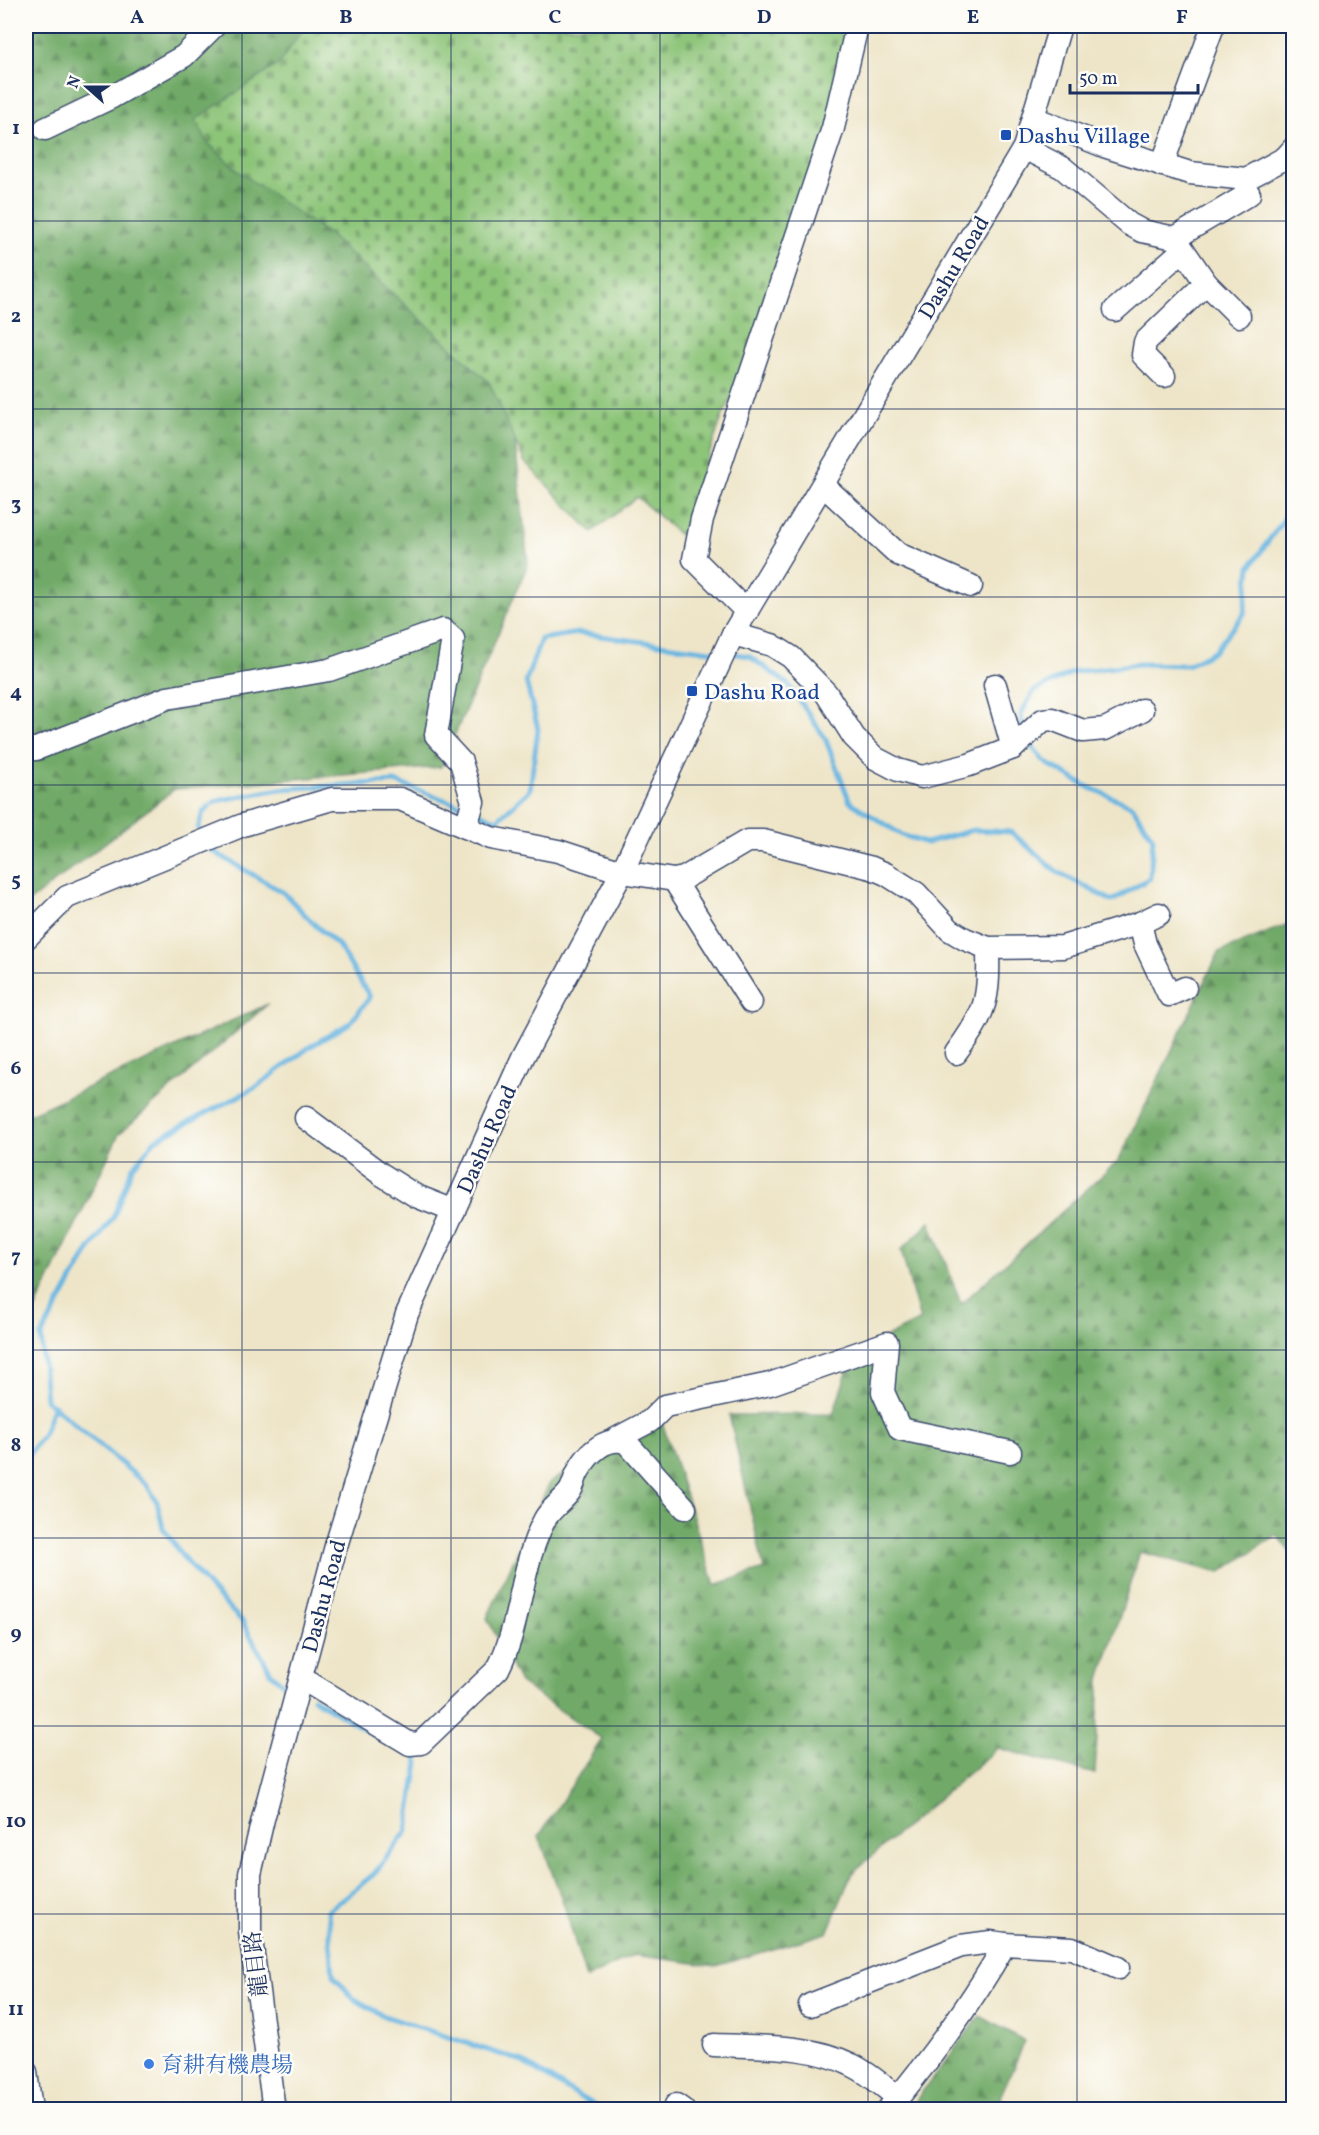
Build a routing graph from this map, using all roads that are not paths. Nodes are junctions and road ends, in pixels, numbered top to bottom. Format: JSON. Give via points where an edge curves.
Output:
{"nodes":[{"id":1,"x":214,"y":26,"type":"edge"},
{"id":2,"x":857,"y":26,"type":"edge"},
{"id":3,"x":1060,"y":26,"type":"edge"},
{"id":4,"x":1213,"y":26,"type":"edge"},
{"id":5,"x":1034,"y":117,"type":"junction"},
{"id":6,"x":45,"y":129,"type":"dead end"},
{"id":7,"x":1024,"y":148,"type":"junction"},
{"id":8,"x":1293,"y":148,"type":"edge"},
{"id":9,"x":1162,"y":165,"type":"junction"},
{"id":10,"x":1249,"y":194,"type":"dead end"},
{"id":11,"x":1179,"y":244,"type":"junction"},
{"id":12,"x":1206,"y":283,"type":"junction"},
{"id":13,"x":1115,"y":310,"type":"dead end"},
{"id":14,"x":1239,"y":316,"type":"dead end"},
{"id":15,"x":1164,"y":376,"type":"dead end"},
{"id":16,"x":823,"y":485,"type":"junction"},
{"id":17,"x":971,"y":586,"type":"dead end"},
{"id":18,"x":747,"y":612,"type":"junction"},
{"id":19,"x":733,"y":634,"type":"junction"},
{"id":20,"x":996,"y":685,"type":"dead end"},
{"id":21,"x":1142,"y":710,"type":"dead end"},
{"id":22,"x":1013,"y":748,"type":"junction"},
{"id":23,"x":26,"y":749,"type":"edge"},
{"id":24,"x":466,"y":827,"type":"junction"},
{"id":25,"x":622,"y":872,"type":"junction"},
{"id":26,"x":674,"y":880,"type":"junction"},
{"id":27,"x":26,"y":938,"type":"edge"},
{"id":28,"x":988,"y":948,"type":"junction"},
{"id":29,"x":1185,"y":988,"type":"dead end"},
{"id":30,"x":751,"y":1002,"type":"dead end"},
{"id":31,"x":956,"y":1053,"type":"dead end"},
{"id":32,"x":306,"y":1118,"type":"dead end"},
{"id":33,"x":454,"y":1211,"type":"junction"},
{"id":34,"x":616,"y":1439,"type":"junction"},
{"id":35,"x":1010,"y":1452,"type":"dead end"},
{"id":36,"x":685,"y":1508,"type":"dead end"},
{"id":37,"x":301,"y":1678,"type":"junction"},
{"id":38,"x":263,"y":1819,"type":"joint"},
{"id":39,"x":1005,"y":1944,"type":"junction"},
{"id":40,"x":1118,"y":1968,"type":"dead end"},
{"id":41,"x":810,"y":2005,"type":"dead end"},
{"id":42,"x":714,"y":2045,"type":"dead end"},
{"id":43,"x":893,"y":2104,"type":"edge"},
{"id":44,"x":274,"y":2109,"type":"edge"}],
"edges":[{"from":1,"to":6,"type":"street","via":[[184,56]]},
{"from":2,"to":18,"type":"street","via":[[833,128],[702,519],[694,559]]},
{"from":3,"to":5,"type":"street","name":"Dashu Road"},
{"from":4,"to":9,"type":"street"},
{"from":5,"to":7,"type":"street","name":"Dashu Road"},
{"from":5,"to":9,"type":"street"},
{"from":7,"to":11,"type":"street","via":[[1063,168],[1129,224]]},
{"from":7,"to":16,"type":"street","name":"Dashu Road"},
{"from":8,"to":9,"type":"street","via":[[1286,158],[1246,179],[1190,173]]},
{"from":10,"to":11,"type":"street"},
{"from":11,"to":12,"type":"street"},
{"from":11,"to":13,"type":"street"},
{"from":12,"to":14,"type":"street"},
{"from":12,"to":15,"type":"street","via":[[1145,342],[1143,355]]},
{"from":16,"to":17,"type":"street","via":[[898,554]]},
{"from":16,"to":18,"type":"street","name":"Dashu Road"},
{"from":18,"to":19,"type":"street","name":"Dashu Road"},
{"from":19,"to":22,"type":"street","via":[[772,645],[791,657],[826,693],[854,737],[876,758],[898,770],[922,777]]},
{"from":19,"to":25,"type":"street","name":"Dashu Road"},
{"from":20,"to":22,"type":"street"},
{"from":21,"to":22,"type":"street","via":[[1105,729],[1083,731],[1052,719],[1043,720]]},
{"from":23,"to":24,"type":"street","via":[[36,749],[166,699],[329,670],[443,630],[453,639],[436,735],[461,762],[473,802]]},
{"from":24,"to":25,"type":"street","via":[[491,838],[558,851]]},
{"from":24,"to":27,"type":"street","via":[[400,799],[332,799],[243,825],[67,897]]},
{"from":25,"to":26,"type":"street"},
{"from":25,"to":33,"type":"street","name":"Dashu Road","via":[[523,1057]]},
{"from":26,"to":28,"type":"street","via":[[747,841],[763,841],[886,874],[916,893],[950,930]]},
{"from":26,"to":30,"type":"street"},
{"from":28,"to":29,"type":"street","via":[[1063,947],[1149,919],[1144,944],[1169,995]]},
{"from":28,"to":31,"type":"street","via":[[985,1004],[976,1027]]},
{"from":32,"to":33,"type":"street","via":[[416,1196]]},
{"from":33,"to":37,"type":"street","name":"Dashu Road","via":[[407,1314],[336,1546]]},
{"from":34,"to":35,"type":"street","via":[[650,1421],[665,1406],[770,1384],[887,1343],[883,1392],[900,1429]]},
{"from":34,"to":36,"type":"street","via":[[626,1442]]},
{"from":34,"to":37,"type":"street","via":[[587,1456],[571,1490],[546,1517],[498,1669],[421,1743],[410,1744]]},
{"from":37,"to":38,"type":"street","name":"Dashu Road"},
{"from":38,"to":44,"type":"street","name":"龍目路","via":[[250,1874],[250,1932]]},
{"from":39,"to":40,"type":"street","via":[[1072,1948]]},
{"from":39,"to":41,"type":"street","via":[[962,1946]]},
{"from":39,"to":43,"type":"street","via":[[986,1978]]},
{"from":42,"to":43,"type":"street","via":[[801,2050],[836,2058],[865,2072]]}]}
